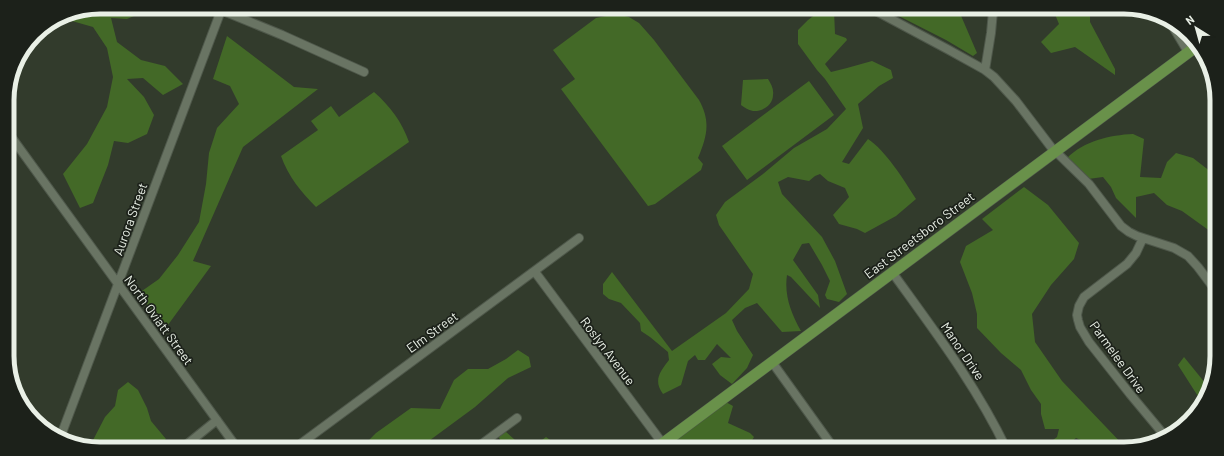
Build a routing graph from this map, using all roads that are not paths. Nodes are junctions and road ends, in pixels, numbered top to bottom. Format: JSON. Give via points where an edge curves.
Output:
{"nodes":[{"id":1,"x":220,"y":14,"type":"edge"},
{"id":2,"x":234,"y":14,"type":"edge"},
{"id":3,"x":882,"y":14,"type":"edge"},
{"id":4,"x":993,"y":14,"type":"edge"},
{"id":5,"x":1193,"y":49,"type":"edge"},
{"id":6,"x":985,"y":70,"type":"junction"},
{"id":7,"x":364,"y":72,"type":"dead end"},
{"id":8,"x":14,"y":140,"type":"edge"},
{"id":9,"x":1055,"y":151,"type":"junction"},
{"id":10,"x":579,"y":238,"type":"dead end"},
{"id":11,"x":1143,"y":238,"type":"junction"},
{"id":12,"x":535,"y":272,"type":"junction"},
{"id":13,"x":892,"y":272,"type":"junction"},
{"id":14,"x":119,"y":283,"type":"junction"},
{"id":15,"x":1210,"y":283,"type":"edge"},
{"id":16,"x":772,"y":362,"type":"junction"},
{"id":17,"x":517,"y":418,"type":"dead end"},
{"id":18,"x":217,"y":420,"type":"junction"},
{"id":19,"x":62,"y":433,"type":"edge"},
{"id":20,"x":1162,"y":433,"type":"edge"},
{"id":21,"x":189,"y":442,"type":"edge"},
{"id":22,"x":233,"y":442,"type":"edge"},
{"id":23,"x":303,"y":442,"type":"edge"},
{"id":24,"x":484,"y":442,"type":"edge"},
{"id":25,"x":659,"y":442,"type":"edge"},
{"id":26,"x":665,"y":442,"type":"edge"},
{"id":27,"x":829,"y":442,"type":"edge"},
{"id":28,"x":1003,"y":442,"type":"edge"}],
"edges":[{"from":1,"to":14,"type":"street","name":"Aurora Street"},
{"from":2,"to":7,"type":"street"},
{"from":3,"to":6,"type":"street"},
{"from":4,"to":6,"type":"street"},
{"from":5,"to":9,"type":"main road","name":"East Streetsboro Street"},
{"from":6,"to":9,"type":"street","via":[[1002,84]]},
{"from":8,"to":14,"type":"street","name":"North Oviatt Street"},
{"from":9,"to":11,"type":"street","via":[[1089,184],[1121,226]]},
{"from":9,"to":13,"type":"main road","name":"East Streetsboro Street"},
{"from":10,"to":12,"type":"street","name":"Elm Street"},
{"from":11,"to":15,"type":"street","via":[[1174,248],[1188,256]]},
{"from":11,"to":20,"type":"street","name":"Parmelee Drive","via":[[1127,264],[1084,297],[1077,315],[1080,327],[1089,342]]},
{"from":12,"to":23,"type":"street","name":"Elm Street"},
{"from":12,"to":25,"type":"street","name":"Roslyn Avenue"},
{"from":13,"to":16,"type":"main road","name":"East Streetsboro Street"},
{"from":13,"to":28,"type":"street","name":"Manor Drive","via":[[967,377]]},
{"from":14,"to":18,"type":"street","name":"North Oviatt Street"},
{"from":14,"to":19,"type":"street","name":"Aurora Street"},
{"from":16,"to":26,"type":"main road","name":"East Streetsboro Street"},
{"from":16,"to":27,"type":"street"},
{"from":17,"to":24,"type":"street"},
{"from":18,"to":21,"type":"street"},
{"from":18,"to":22,"type":"street","name":"North Oviatt Street"}]}
